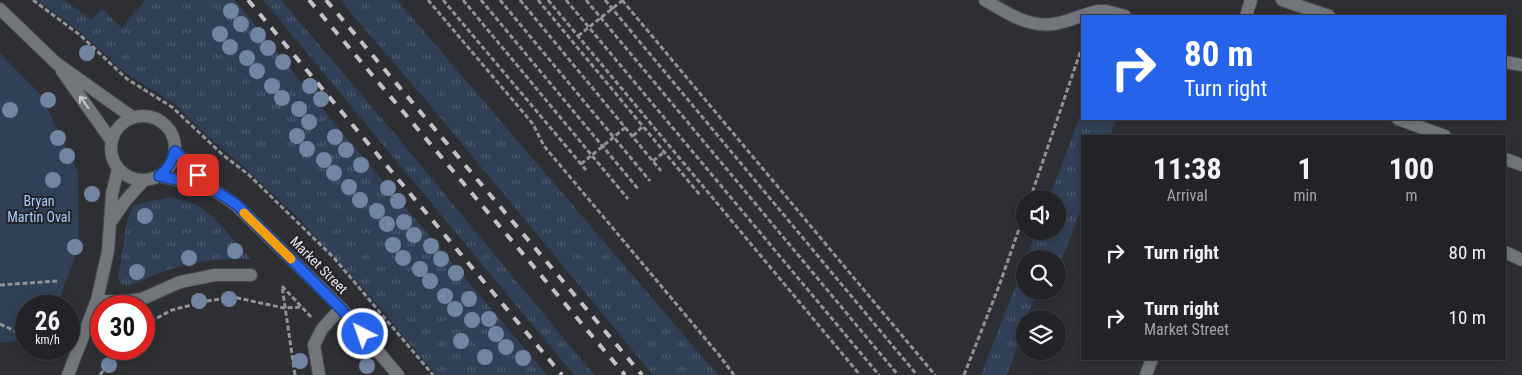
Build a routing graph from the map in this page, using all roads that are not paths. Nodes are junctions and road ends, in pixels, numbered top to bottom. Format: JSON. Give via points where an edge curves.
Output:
{"nodes":[{"id":1,"x":985,"y":0,"type":"edge"},
{"id":2,"x":1251,"y":0,"type":"edge"},
{"id":3,"x":1282,"y":0,"type":"edge"},
{"id":4,"x":0,"y":9,"type":"edge"},
{"id":5,"x":1081,"y":15,"type":"edge"},
{"id":6,"x":1082,"y":15,"type":"edge"},
{"id":7,"x":1121,"y":15,"type":"edge"},
{"id":8,"x":1246,"y":15,"type":"edge"},
{"id":9,"x":1326,"y":15,"type":"edge"},
{"id":10,"x":1506,"y":62,"type":"edge"},
{"id":11,"x":56,"y":63,"type":"junction"},
{"id":12,"x":1522,"y":65,"type":"edge"},
{"id":13,"x":132,"y":117,"type":"junction"},
{"id":14,"x":1401,"y":120,"type":"edge"},
{"id":15,"x":1442,"y":135,"type":"edge"},
{"id":16,"x":111,"y":140,"type":"junction"},
{"id":17,"x":175,"y":151,"type":"junction"},
{"id":18,"x":1506,"y":159,"type":"edge"},
{"id":19,"x":1522,"y":165,"type":"edge"},
{"id":20,"x":118,"y":169,"type":"junction"},
{"id":21,"x":159,"y":176,"type":"junction"},
{"id":22,"x":144,"y":180,"type":"junction"},
{"id":23,"x":209,"y":187,"type":"junction"},
{"id":24,"x":110,"y":224,"type":"junction"},
{"id":25,"x":1506,"y":252,"type":"edge"},
{"id":26,"x":1522,"y":260,"type":"edge"},
{"id":27,"x":251,"y":276,"type":"dead end"},
{"id":28,"x":98,"y":295,"type":"edge"},
{"id":29,"x":151,"y":295,"type":"edge"},
{"id":30,"x":340,"y":308,"type":"junction"},
{"id":31,"x":90,"y":318,"type":"edge"},
{"id":32,"x":1152,"y":360,"type":"edge"},
{"id":33,"x":68,"y":375,"type":"edge"},
{"id":34,"x":319,"y":375,"type":"edge"},
{"id":35,"x":398,"y":375,"type":"edge"},
{"id":36,"x":1146,"y":375,"type":"edge"}],
"edges":[{"from":1,"to":5,"type":"street","via":[[1018,19],[1037,23],[1052,24]]},
{"from":2,"to":8,"type":"street"},
{"from":3,"to":9,"type":"street"},
{"from":4,"to":11,"type":"street"},
{"from":6,"to":7,"type":"street","via":[[1098,10]]},
{"from":10,"to":12,"type":"street"},
{"from":11,"to":13,"type":"street"},
{"from":16,"to":11,"type":"street","one_way":true},
{"from":13,"to":16,"type":"street","via":[[123,122]]},
{"from":13,"to":17,"type":"street","via":[[143,115],[163,122],[170,130]]},
{"from":14,"to":15,"type":"street"},
{"from":16,"to":20,"type":"street","via":[[110,150]]},
{"from":17,"to":21,"type":"street","via":[[167,170]]},
{"from":17,"to":23,"type":"street","name":"Market Street"},
{"from":18,"to":19,"type":"street"},
{"from":20,"to":22,"type":"street","via":[[130,177]]},
{"from":20,"to":24,"type":"street"},
{"from":21,"to":22,"type":"street"},
{"from":21,"to":23,"type":"street","name":"Market Street"},
{"from":22,"to":24,"type":"street"},
{"from":23,"to":30,"type":"street","name":"Market Street","via":[[236,204]]},
{"from":24,"to":28,"type":"street"},
{"from":25,"to":26,"type":"street"},
{"from":27,"to":29,"type":"street","via":[[214,275],[180,282]]},
{"from":30,"to":34,"type":"street","via":[[322,329],[314,345]]},
{"from":30,"to":35,"type":"street","name":"Market Street"},
{"from":31,"to":33,"type":"street"},
{"from":32,"to":36,"type":"street"}]}
